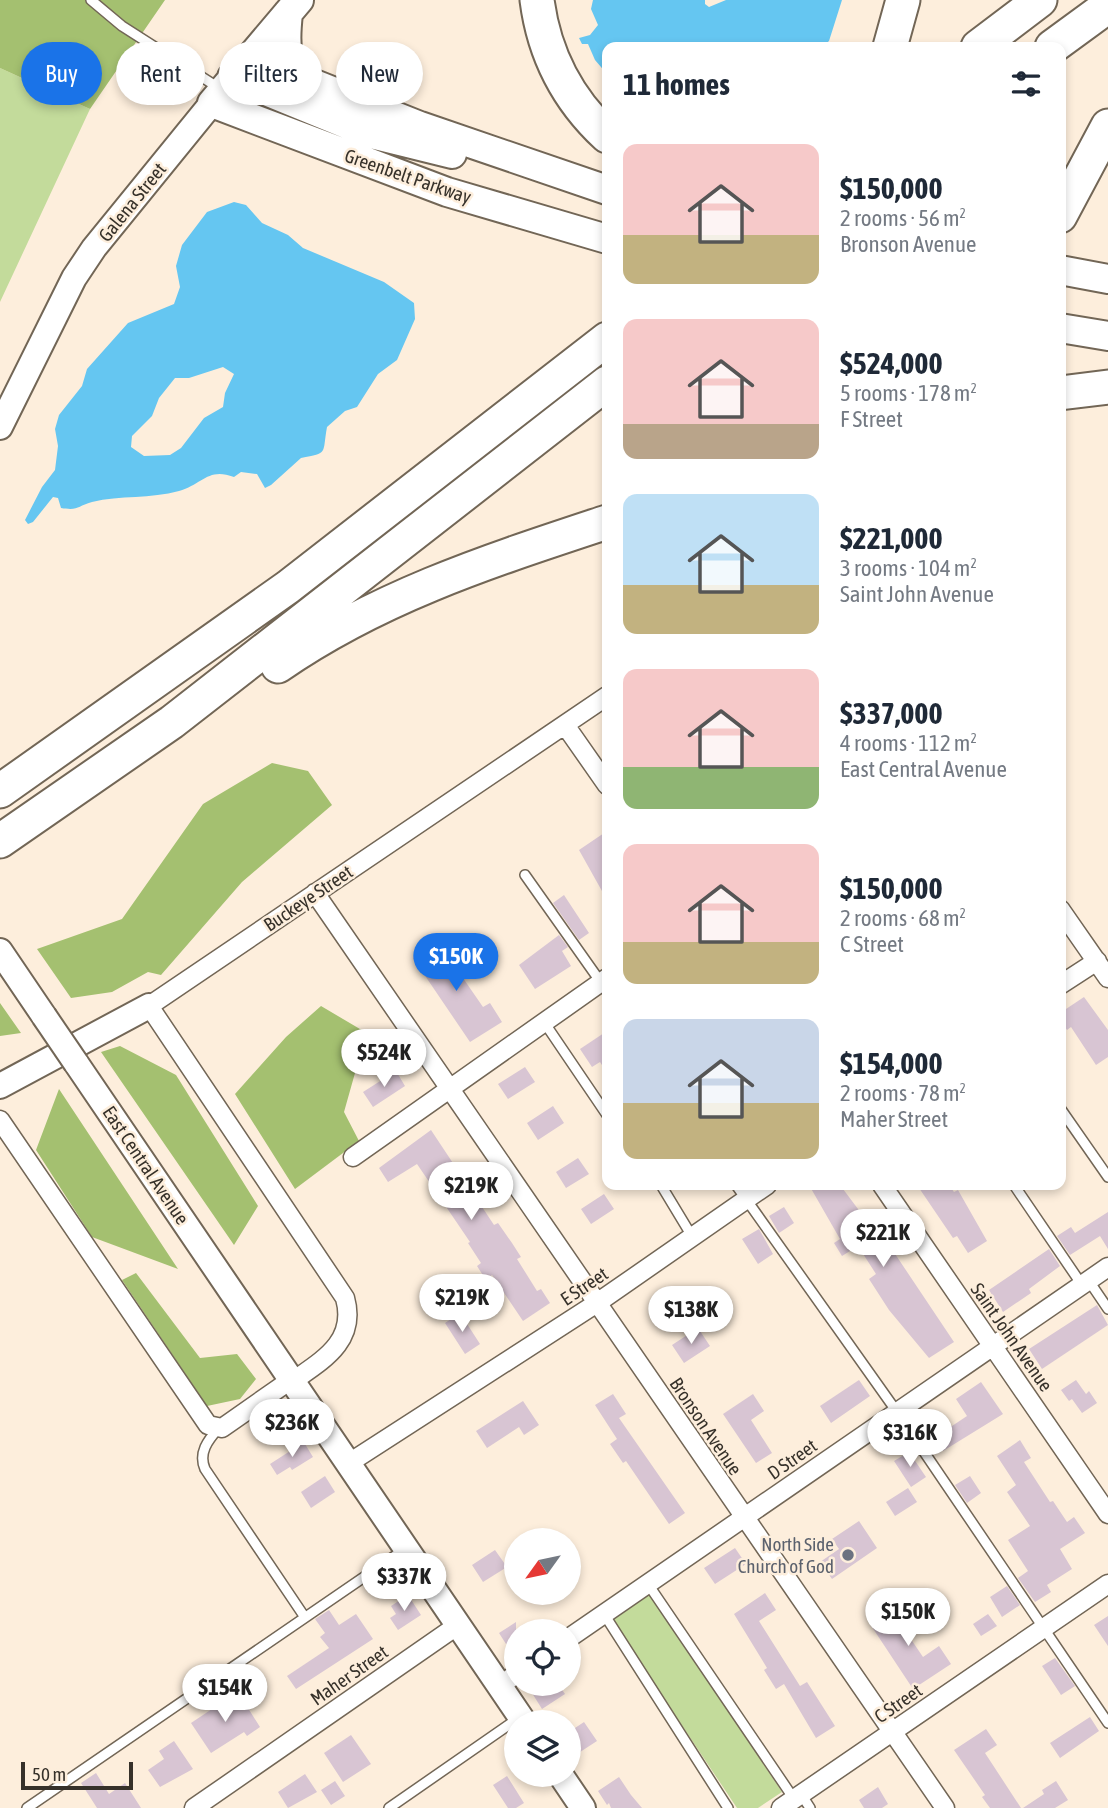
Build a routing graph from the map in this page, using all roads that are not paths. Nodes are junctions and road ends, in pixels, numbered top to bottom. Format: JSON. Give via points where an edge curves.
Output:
{"nodes":[{"id":1,"x":91,"y":0,"type":"edge"},
{"id":2,"x":537,"y":0,"type":"edge"},
{"id":3,"x":903,"y":0,"type":"edge"},
{"id":4,"x":1040,"y":0,"type":"edge"},
{"id":5,"x":293,"y":6,"type":"edge"},
{"id":6,"x":1108,"y":6,"type":"edge"},
{"id":7,"x":263,"y":42,"type":"edge"},
{"id":8,"x":891,"y":42,"type":"edge"},
{"id":9,"x":985,"y":42,"type":"edge"},
{"id":10,"x":1059,"y":42,"type":"edge"},
{"id":11,"x":219,"y":88,"type":"edge"},
{"id":12,"x":219,"y":94,"type":"edge"},
{"id":13,"x":255,"y":105,"type":"edge"},
{"id":14,"x":272,"y":105,"type":"edge"},
{"id":15,"x":1108,"y":126,"type":"edge"},
{"id":16,"x":602,"y":130,"type":"edge"},
{"id":17,"x":602,"y":189,"type":"edge"},
{"id":18,"x":602,"y":190,"type":"edge"},
{"id":19,"x":1066,"y":205,"type":"edge"},
{"id":20,"x":602,"y":238,"type":"edge"},
{"id":21,"x":1066,"y":271,"type":"edge"},
{"id":22,"x":1108,"y":279,"type":"edge"},
{"id":23,"x":1066,"y":329,"type":"edge"},
{"id":24,"x":1108,"y":336,"type":"edge"},
{"id":25,"x":602,"y":343,"type":"edge"},
{"id":26,"x":602,"y":387,"type":"edge"},
{"id":27,"x":1108,"y":387,"type":"edge"},
{"id":28,"x":1066,"y":392,"type":"edge"},
{"id":29,"x":0,"y":428,"type":"edge"},
{"id":30,"x":598,"y":525,"type":"edge"},
{"id":31,"x":602,"y":699,"type":"edge"},
{"id":32,"x":172,"y":722,"type":"junction"},
{"id":33,"x":565,"y":725,"type":"junction"},
{"id":34,"x":602,"y":779,"type":"edge"},
{"id":35,"x":0,"y":791,"type":"edge"},
{"id":36,"x":0,"y":841,"type":"edge"},
{"id":37,"x":525,"y":875,"type":"dead end"},
{"id":38,"x":315,"y":893,"type":"junction"},
{"id":39,"x":1066,"y":917,"type":"edge"},
{"id":40,"x":0,"y":951,"type":"edge"},
{"id":41,"x":1097,"y":961,"type":"junction"},
{"id":42,"x":1108,"y":978,"type":"edge"},
{"id":43,"x":602,"y":980,"type":"edge"},
{"id":44,"x":1066,"y":981,"type":"edge"},
{"id":45,"x":602,"y":986,"type":"edge"},
{"id":46,"x":149,"y":1006,"type":"junction"},
{"id":47,"x":544,"y":1022,"type":"junction"},
{"id":48,"x":0,"y":1086,"type":"edge"},
{"id":49,"x":449,"y":1088,"type":"junction"},
{"id":50,"x":602,"y":1108,"type":"edge"},
{"id":51,"x":1066,"y":1117,"type":"edge"},
{"id":52,"x":0,"y":1120,"type":"edge"},
{"id":53,"x":353,"y":1157,"type":"dead end"},
{"id":54,"x":1108,"y":1177,"type":"edge"},
{"id":55,"x":664,"y":1190,"type":"edge"},
{"id":56,"x":740,"y":1190,"type":"edge"},
{"id":57,"x":760,"y":1190,"type":"edge"},
{"id":58,"x":885,"y":1190,"type":"edge"},
{"id":59,"x":1018,"y":1190,"type":"edge"},
{"id":60,"x":747,"y":1199,"type":"junction"},
{"id":61,"x":694,"y":1238,"type":"junction"},
{"id":62,"x":1108,"y":1267,"type":"edge"},
{"id":63,"x":1086,"y":1283,"type":"junction"},
{"id":64,"x":597,"y":1303,"type":"junction"},
{"id":65,"x":1108,"y":1308,"type":"edge"},
{"id":66,"x":993,"y":1346,"type":"junction"},
{"id":67,"x":292,"y":1380,"type":"junction"},
{"id":68,"x":897,"y":1412,"type":"junction"},
{"id":69,"x":218,"y":1429,"type":"junction"},
{"id":70,"x":349,"y":1463,"type":"junction"},
{"id":71,"x":1108,"y":1514,"type":"edge"},
{"id":72,"x":744,"y":1518,"type":"junction"},
{"id":73,"x":407,"y":1548,"type":"junction"},
{"id":74,"x":648,"y":1584,"type":"junction"},
{"id":75,"x":1108,"y":1584,"type":"edge"},
{"id":76,"x":604,"y":1614,"type":"junction"},
{"id":77,"x":304,"y":1616,"type":"junction"},
{"id":78,"x":458,"y":1625,"type":"junction"},
{"id":79,"x":1043,"y":1629,"type":"junction"},
{"id":80,"x":581,"y":1630,"type":"edge"},
{"id":81,"x":504,"y":1676,"type":"edge"},
{"id":82,"x":1108,"y":1723,"type":"edge"},
{"id":83,"x":504,"y":1732,"type":"edge"},
{"id":84,"x":892,"y":1733,"type":"junction"},
{"id":85,"x":569,"y":1787,"type":"edge"},
{"id":86,"x":796,"y":1802,"type":"edge"},
{"id":87,"x":27,"y":1808,"type":"edge"},
{"id":88,"x":194,"y":1808,"type":"edge"},
{"id":89,"x":389,"y":1808,"type":"edge"},
{"id":90,"x":583,"y":1808,"type":"edge"},
{"id":91,"x":728,"y":1808,"type":"edge"},
{"id":92,"x":946,"y":1808,"type":"edge"}],
"edges":[{"from":1,"to":11,"type":"lane","via":[[122,26]]},
{"from":2,"to":16,"type":"highway","via":[[556,69],[574,99]]},
{"from":3,"to":8,"type":"highway"},
{"from":4,"to":9,"type":"highway"},
{"from":5,"to":7,"type":"main road","name":"Galena Street"},
{"from":5,"to":17,"type":"main road","via":[[287,55],[295,71],[307,80],[420,126]]},
{"from":6,"to":10,"type":"highway"},
{"from":12,"to":29,"type":"street","name":"Galena Street","via":[[74,278]]},
{"from":13,"to":20,"type":"main road","name":"Greenbelt Parkway","via":[[447,192]]},
{"from":14,"to":18,"type":"main road","name":"Greenbelt Parkway","via":[[370,134]]},
{"from":15,"to":19,"type":"highway"},
{"from":21,"to":22,"type":"main road"},
{"from":23,"to":24,"type":"main road"},
{"from":25,"to":35,"type":"highway","via":[[288,587]]},
{"from":26,"to":32,"type":"highway"},
{"from":27,"to":28,"type":"highway"},
{"from":30,"to":32,"type":"highway","via":[[469,568],[391,600],[330,632],[206,716]]},
{"from":31,"to":33,"type":"street","name":"Buckeye Street"},
{"from":32,"to":36,"type":"highway"},
{"from":33,"to":34,"type":"street"},
{"from":33,"to":38,"type":"street","name":"Buckeye Street"},
{"from":37,"to":43,"type":"lane"},
{"from":38,"to":46,"type":"street","name":"Buckeye Street"},
{"from":38,"to":49,"type":"street","name":"Bronson Avenue"},
{"from":39,"to":41,"type":"street"},
{"from":40,"to":67,"type":"street","name":"East Central Avenue","bridge":true},
{"from":41,"to":42,"type":"street"},
{"from":41,"to":44,"type":"street"},
{"from":45,"to":47,"type":"street"},
{"from":46,"to":48,"type":"street","name":"Buckeye Street"},
{"from":46,"to":67,"type":"street","via":[[345,1298],[348,1322],[341,1342]]},
{"from":47,"to":49,"type":"street"},
{"from":47,"to":50,"type":"lane"},
{"from":49,"to":53,"type":"street"},
{"from":49,"to":64,"type":"street","name":"Bronson Avenue"},
{"from":51,"to":54,"type":"lane"},
{"from":52,"to":69,"type":"street","via":[[205,1422]]},
{"from":55,"to":61,"type":"lane"},
{"from":56,"to":60,"type":"lane"},
{"from":57,"to":60,"type":"street","name":"E Street"},
{"from":58,"to":66,"type":"street","name":"Saint John Avenue"},
{"from":59,"to":63,"type":"lane"},
{"from":60,"to":61,"type":"street","name":"E Street"},
{"from":60,"to":68,"type":"lane"},
{"from":61,"to":64,"type":"street","name":"E Street"},
{"from":62,"to":63,"type":"street","name":"D Street"},
{"from":63,"to":65,"type":"lane"},
{"from":63,"to":66,"type":"street","name":"D Street"},
{"from":64,"to":70,"type":"street","name":"E Street"},
{"from":64,"to":72,"type":"street","name":"Bronson Avenue"},
{"from":66,"to":68,"type":"street","name":"D Street"},
{"from":66,"to":71,"type":"street","name":"Saint John Avenue"},
{"from":67,"to":69,"type":"street"},
{"from":67,"to":70,"type":"street","name":"East Central Avenue"},
{"from":68,"to":72,"type":"street","name":"D Street"},
{"from":68,"to":79,"type":"lane"},
{"from":69,"to":77,"type":"lane","via":[[203,1452],[205,1469]]},
{"from":70,"to":73,"type":"street","name":"East Central Avenue"},
{"from":72,"to":74,"type":"street","name":"D Street"},
{"from":72,"to":84,"type":"street","name":"Bronson Avenue"},
{"from":73,"to":77,"type":"lane"},
{"from":73,"to":78,"type":"street","name":"East Central Avenue"},
{"from":74,"to":76,"type":"street","name":"D Street"},
{"from":74,"to":86,"type":"lane"},
{"from":75,"to":79,"type":"street","name":"C Street"},
{"from":76,"to":80,"type":"street","name":"D Street"},
{"from":76,"to":91,"type":"lane"},
{"from":77,"to":87,"type":"lane"},
{"from":78,"to":81,"type":"street","name":"East Central Avenue"},
{"from":78,"to":88,"type":"street","name":"Maher Street"},
{"from":79,"to":82,"type":"lane"},
{"from":79,"to":84,"type":"street","name":"C Street"},
{"from":83,"to":89,"type":"lane"},
{"from":84,"to":86,"type":"street","name":"C Street"},
{"from":84,"to":92,"type":"street","name":"Bronson Avenue"},
{"from":85,"to":90,"type":"street"}]}
